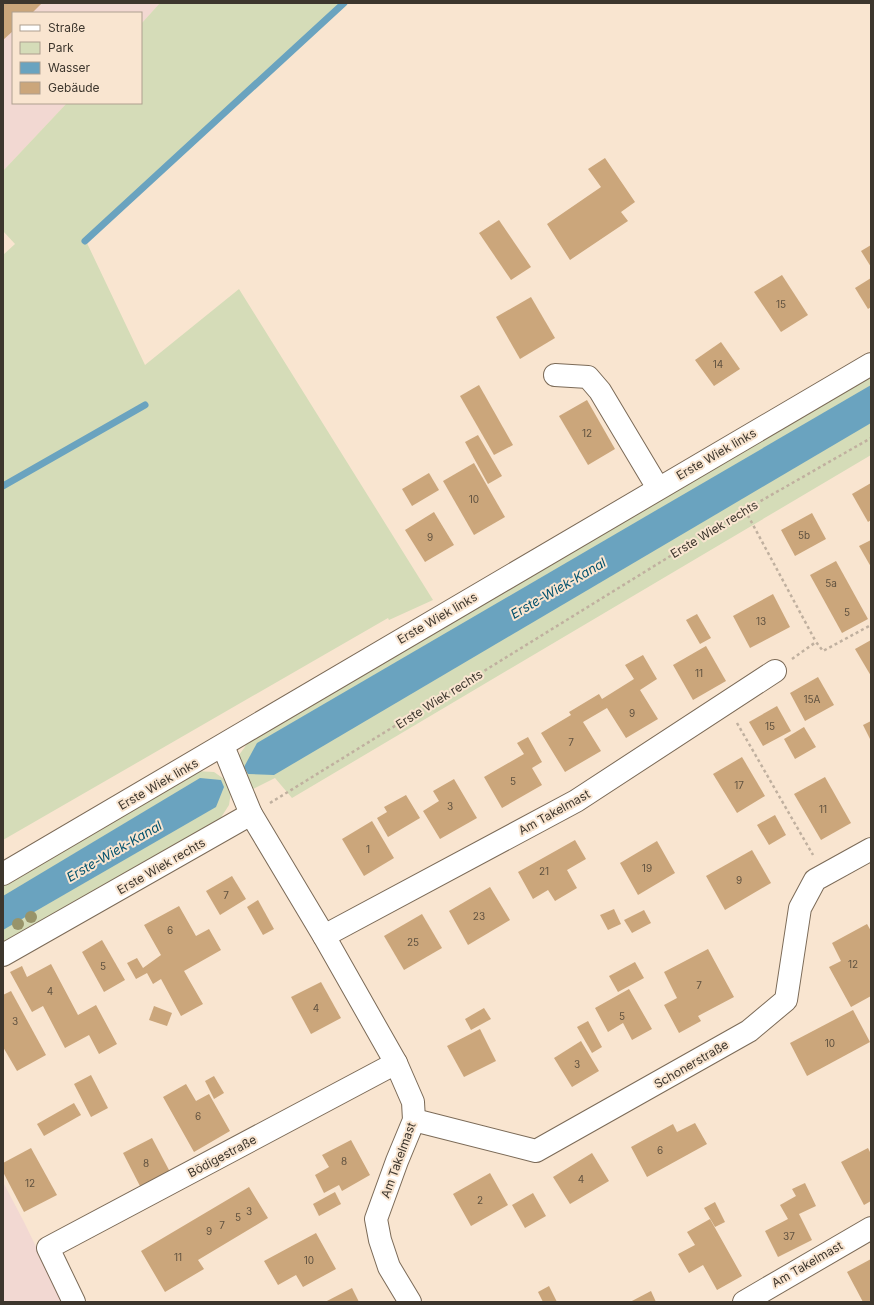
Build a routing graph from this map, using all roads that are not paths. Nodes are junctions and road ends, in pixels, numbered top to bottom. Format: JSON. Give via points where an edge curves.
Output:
{"nodes":[{"id":1,"x":871,"y":364,"type":"edge"},
{"id":2,"x":555,"y":375,"type":"dead end"},
{"id":3,"x":658,"y":488,"type":"junction"},
{"id":4,"x":775,"y":671,"type":"road end"},
{"id":5,"x":223,"y":746,"type":"junction"},
{"id":6,"x":251,"y":814,"type":"junction"},
{"id":7,"x":871,"y":849,"type":"edge"},
{"id":8,"x":3,"y":874,"type":"edge"},
{"id":9,"x":324,"y":936,"type":"junction"},
{"id":10,"x":3,"y":955,"type":"edge"},
{"id":11,"x":396,"y":1063,"type":"junction"},
{"id":12,"x":414,"y":1120,"type":"junction"},
{"id":13,"x":871,"y":1228,"type":"edge"},
{"id":14,"x":74,"y":1302,"type":"edge"},
{"id":15,"x":410,"y":1302,"type":"edge"},
{"id":16,"x":744,"y":1302,"type":"edge"}],
"edges":[{"from":1,"to":3,"type":"street","name":"Erste Wiek links"},
{"from":2,"to":3,"type":"street","via":[[588,377],[600,390]]},
{"from":3,"to":5,"type":"street","name":"Erste Wiek links"},
{"from":4,"to":9,"type":"street","name":"Am Takelmast","via":[[576,801]]},
{"from":5,"to":6,"type":"street","name":"Am Takelmast"},
{"from":5,"to":8,"type":"street","name":"Erste Wiek links"},
{"from":6,"to":9,"type":"street","name":"Am Takelmast"},
{"from":6,"to":10,"type":"street","name":"Erste Wiek rechts"},
{"from":7,"to":12,"type":"street","name":"Schonerstraße","via":[[815,880],[800,908],[786,1000],[749,1031],[536,1151]]},
{"from":9,"to":11,"type":"street","name":"Am Takelmast"},
{"from":11,"to":12,"type":"street","name":"Am Takelmast","via":[[413,1102]]},
{"from":11,"to":14,"type":"street","name":"Bödigestraße","via":[[48,1248]]},
{"from":12,"to":15,"type":"street","name":"Am Takelmast","via":[[376,1220],[389,1267]]},
{"from":13,"to":16,"type":"street","name":"Am Takelmast"}]}
